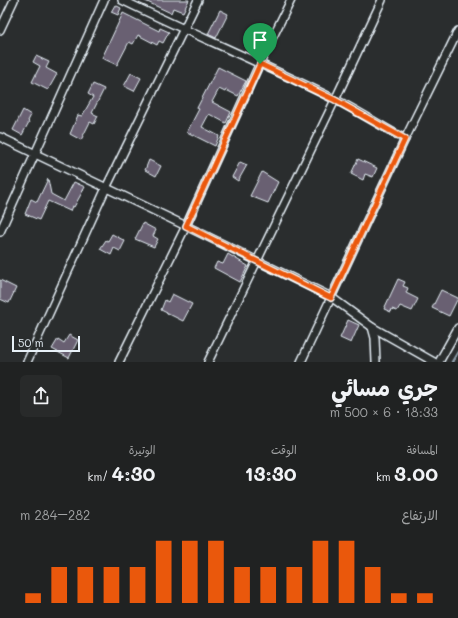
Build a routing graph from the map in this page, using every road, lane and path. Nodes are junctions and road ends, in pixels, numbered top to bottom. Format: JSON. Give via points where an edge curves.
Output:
{"nodes":[{"id":1,"x":14,"y":0,"type":"edge"},
{"id":2,"x":104,"y":0,"type":"edge"},
{"id":3,"x":122,"y":0,"type":"edge"},
{"id":4,"x":198,"y":0,"type":"edge"},
{"id":5,"x":291,"y":0,"type":"edge"},
{"id":6,"x":382,"y":0,"type":"edge"},
{"id":7,"x":0,"y":30,"type":"edge"},
{"id":8,"x":184,"y":30,"type":"junction"},
{"id":9,"x":458,"y":31,"type":"edge"},
{"id":10,"x":260,"y":64,"type":"junction"},
{"id":11,"x":335,"y":100,"type":"junction"},
{"id":12,"x":0,"y":137,"type":"edge"},
{"id":13,"x":405,"y":139,"type":"junction"},
{"id":14,"x":35,"y":154,"type":"junction"},
{"id":15,"x":106,"y":188,"type":"junction"},
{"id":16,"x":186,"y":226,"type":"junction"},
{"id":17,"x":0,"y":232,"type":"edge"},
{"id":18,"x":257,"y":260,"type":"junction"},
{"id":19,"x":331,"y":298,"type":"junction"},
{"id":20,"x":372,"y":327,"type":"junction"},
{"id":21,"x":458,"y":328,"type":"edge"},
{"id":22,"x":28,"y":362,"type":"edge"},
{"id":23,"x":119,"y":362,"type":"edge"},
{"id":24,"x":208,"y":362,"type":"edge"},
{"id":25,"x":301,"y":362,"type":"edge"},
{"id":26,"x":376,"y":362,"type":"edge"},
{"id":27,"x":434,"y":362,"type":"edge"},
{"id":28,"x":439,"y":362,"type":"edge"}],
"edges":[{"from":1,"to":7,"type":"street"},
{"from":2,"to":14,"type":"street"},
{"from":3,"to":8,"type":"street"},
{"from":4,"to":8,"type":"street"},
{"from":5,"to":10,"type":"street"},
{"from":6,"to":11,"type":"street"},
{"from":8,"to":10,"type":"street"},
{"from":8,"to":15,"type":"street"},
{"from":9,"to":13,"type":"street"},
{"from":10,"to":11,"type":"street"},
{"from":10,"to":16,"type":"street"},
{"from":11,"to":13,"type":"street"},
{"from":11,"to":18,"type":"street"},
{"from":12,"to":14,"type":"street"},
{"from":13,"to":19,"type":"street"},
{"from":14,"to":15,"type":"street"},
{"from":14,"to":17,"type":"street"},
{"from":15,"to":16,"type":"street"},
{"from":15,"to":22,"type":"street"},
{"from":16,"to":18,"type":"street"},
{"from":16,"to":23,"type":"street"},
{"from":18,"to":19,"type":"street"},
{"from":18,"to":24,"type":"street"},
{"from":19,"to":20,"type":"street"},
{"from":19,"to":25,"type":"street"},
{"from":20,"to":26,"type":"street"},
{"from":20,"to":27,"type":"street"},
{"from":21,"to":28,"type":"street"}]}
